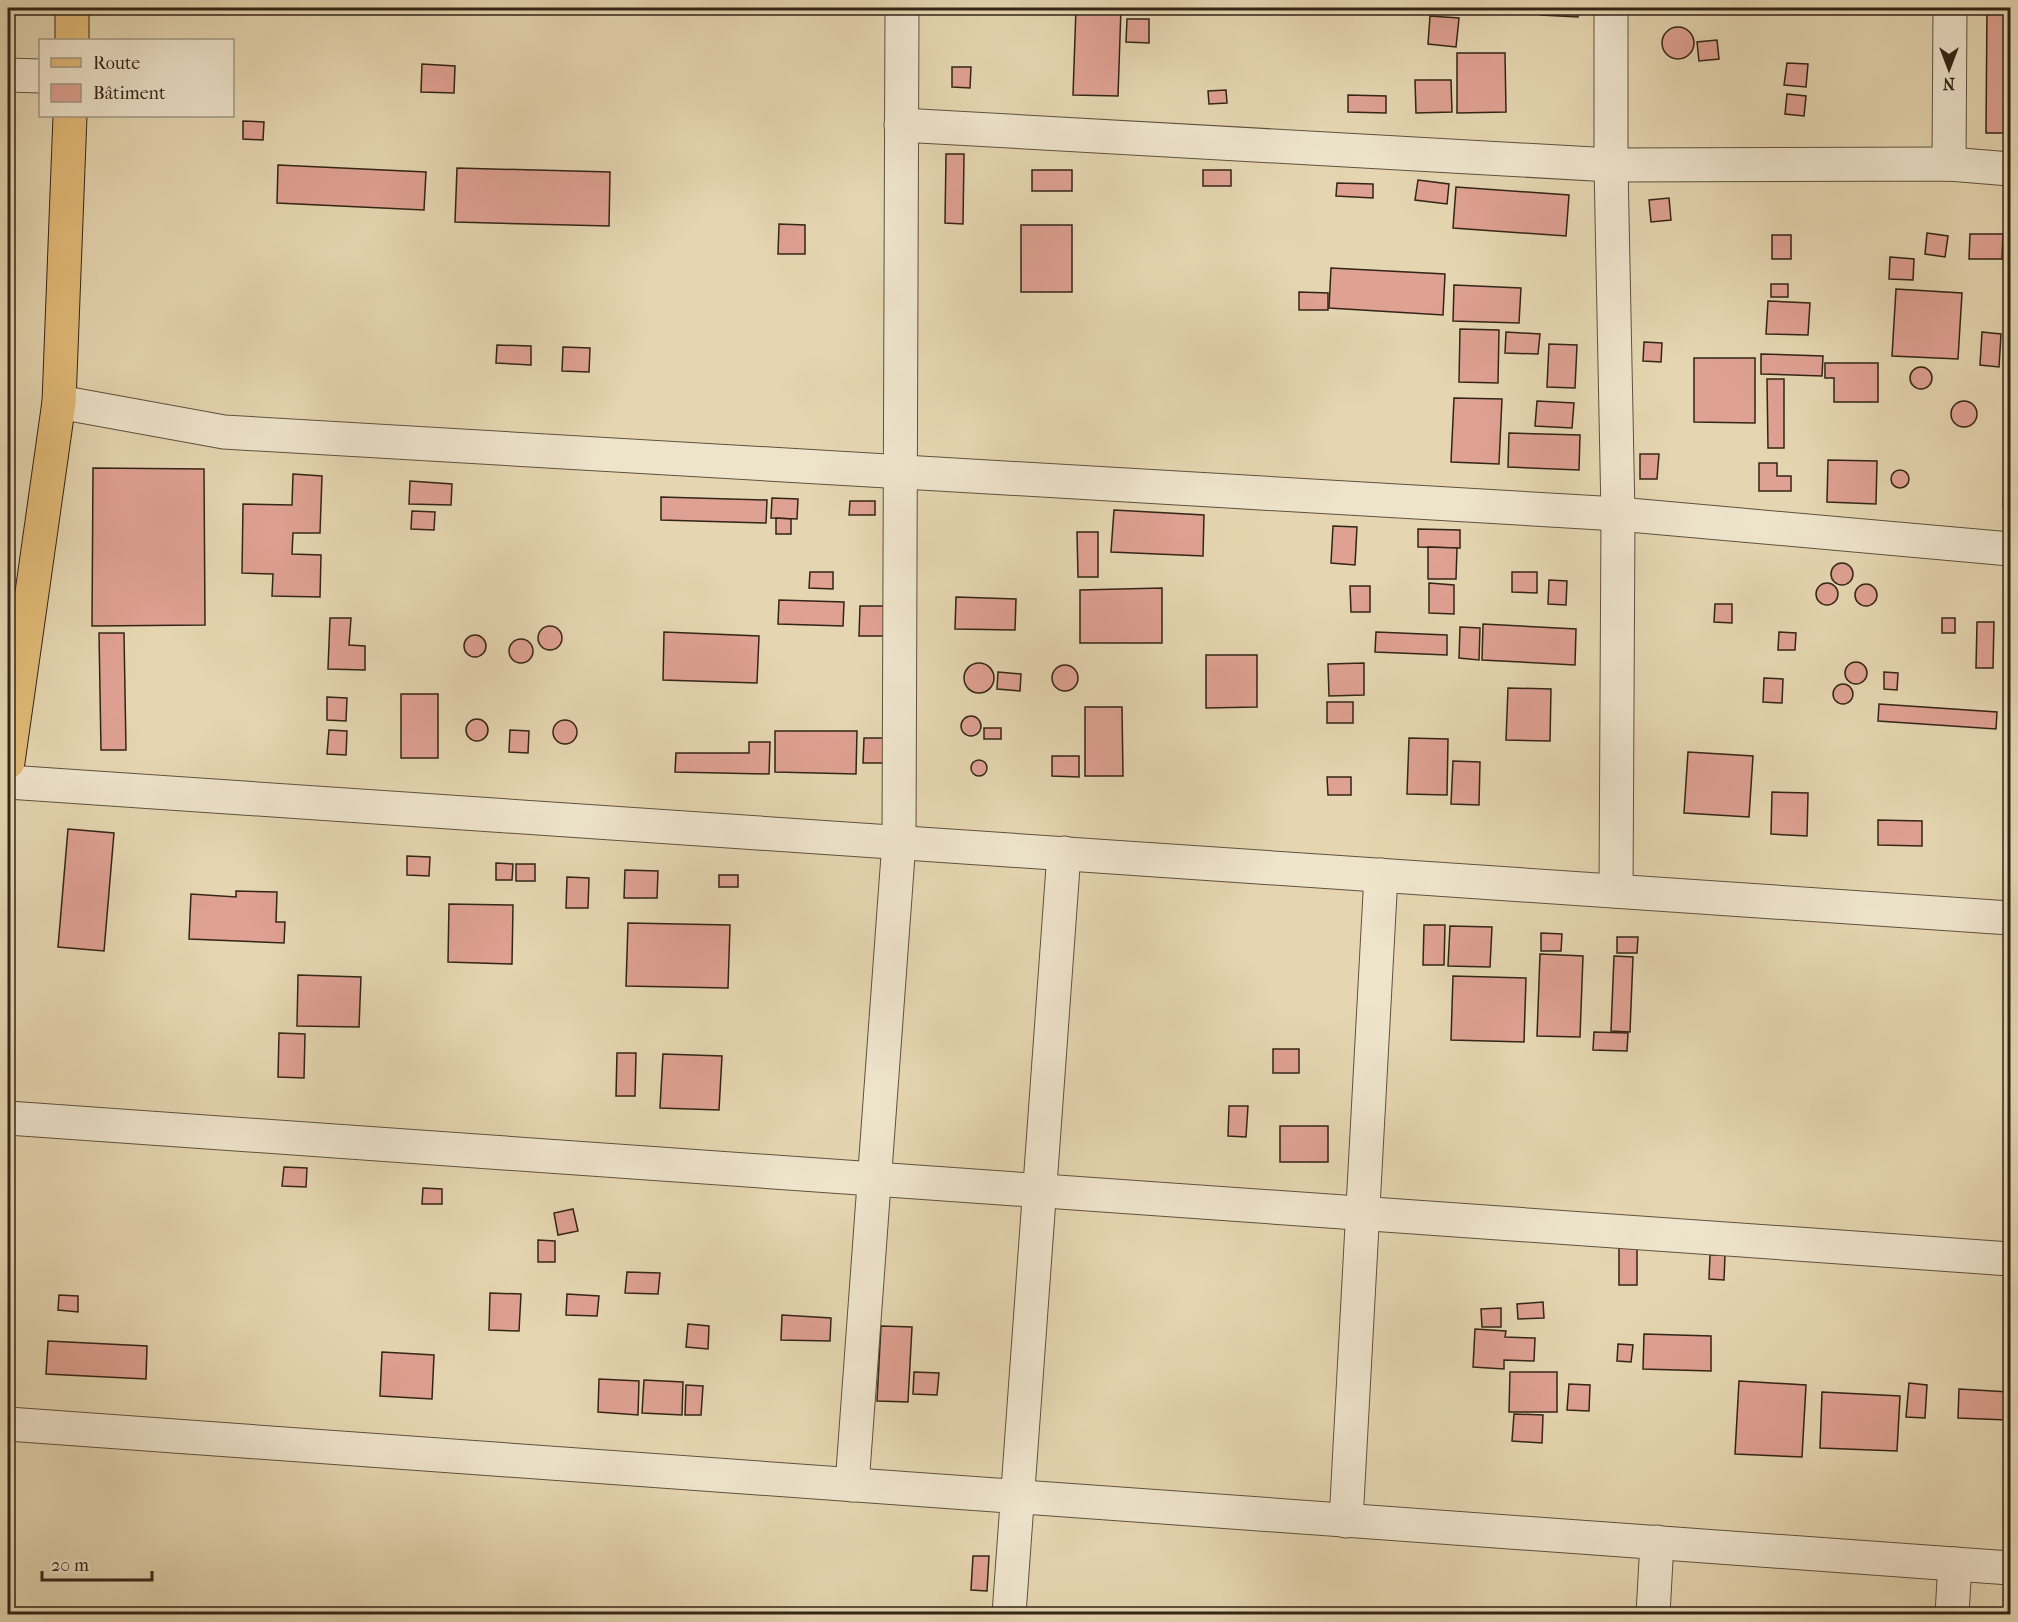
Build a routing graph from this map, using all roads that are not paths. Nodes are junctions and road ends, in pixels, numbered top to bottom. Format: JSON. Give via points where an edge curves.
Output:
{"nodes":[{"id":1,"x":72,"y":8,"type":"edge"},
{"id":2,"x":902,"y":8,"type":"edge"},
{"id":3,"x":1611,"y":8,"type":"edge"},
{"id":4,"x":1950,"y":8,"type":"edge"},
{"id":5,"x":72,"y":39,"type":"edge"},
{"id":6,"x":8,"y":75,"type":"edge"},
{"id":7,"x":39,"y":76,"type":"edge"},
{"id":8,"x":70,"y":117,"type":"edge"},
{"id":9,"x":901,"y":125,"type":"junction"},
{"id":10,"x":1949,"y":164,"type":"junction"},
{"id":11,"x":1611,"y":165,"type":"junction"},
{"id":12,"x":2010,"y":169,"type":"edge"},
{"id":13,"x":59,"y":402,"type":"junction"},
{"id":14,"x":900,"y":471,"type":"junction"},
{"id":15,"x":1618,"y":514,"type":"junction"},
{"id":16,"x":2010,"y":549,"type":"edge"},
{"id":17,"x":8,"y":762,"type":"edge"},
{"id":18,"x":8,"y":782,"type":"edge"},
{"id":19,"x":899,"y":842,"type":"junction"},
{"id":20,"x":1064,"y":853,"type":"junction"},
{"id":21,"x":1381,"y":875,"type":"junction"},
{"id":22,"x":1616,"y":891,"type":"junction"},
{"id":23,"x":2010,"y":918,"type":"edge"},
{"id":24,"x":8,"y":1118,"type":"edge"},
{"id":25,"x":874,"y":1179,"type":"junction"},
{"id":26,"x":1040,"y":1190,"type":"junction"},
{"id":27,"x":1363,"y":1213,"type":"junction"},
{"id":28,"x":2010,"y":1259,"type":"edge"},
{"id":29,"x":8,"y":1424,"type":"edge"},
{"id":30,"x":852,"y":1485,"type":"junction"},
{"id":31,"x":1018,"y":1497,"type":"junction"},
{"id":32,"x":1346,"y":1521,"type":"junction"},
{"id":33,"x":1657,"y":1542,"type":"junction"},
{"id":34,"x":1955,"y":1564,"type":"junction"},
{"id":35,"x":2010,"y":1568,"type":"edge"},
{"id":36,"x":1009,"y":1614,"type":"edge"},
{"id":37,"x":1653,"y":1614,"type":"edge"},
{"id":38,"x":1952,"y":1614,"type":"edge"}],
"edges":[{"from":1,"to":5,"type":"main road"},
{"from":2,"to":9,"type":"street"},
{"from":3,"to":11,"type":"street"},
{"from":4,"to":10,"type":"street"},
{"from":6,"to":7,"type":"street"},
{"from":8,"to":13,"type":"main road"},
{"from":9,"to":11,"type":"street"},
{"from":9,"to":14,"type":"street"},
{"from":10,"to":11,"type":"street"},
{"from":10,"to":12,"type":"street"},
{"from":11,"to":15,"type":"street"},
{"from":13,"to":14,"type":"street","via":[[224,432]]},
{"from":13,"to":17,"type":"main road"},
{"from":14,"to":15,"type":"street"},
{"from":14,"to":19,"type":"street"},
{"from":15,"to":16,"type":"street"},
{"from":15,"to":22,"type":"street"},
{"from":18,"to":19,"type":"street"},
{"from":19,"to":20,"type":"street"},
{"from":19,"to":25,"type":"street"},
{"from":20,"to":21,"type":"street"},
{"from":20,"to":26,"type":"street"},
{"from":21,"to":22,"type":"street"},
{"from":21,"to":27,"type":"street"},
{"from":22,"to":23,"type":"street"},
{"from":24,"to":25,"type":"street"},
{"from":25,"to":26,"type":"street"},
{"from":25,"to":30,"type":"street"},
{"from":26,"to":27,"type":"street"},
{"from":26,"to":31,"type":"street"},
{"from":27,"to":28,"type":"street"},
{"from":27,"to":32,"type":"street"},
{"from":29,"to":30,"type":"street"},
{"from":30,"to":31,"type":"street"},
{"from":31,"to":32,"type":"street"},
{"from":31,"to":36,"type":"street"},
{"from":32,"to":33,"type":"street"},
{"from":33,"to":34,"type":"street"},
{"from":33,"to":37,"type":"street"},
{"from":34,"to":35,"type":"street"},
{"from":34,"to":38,"type":"street"}]}
